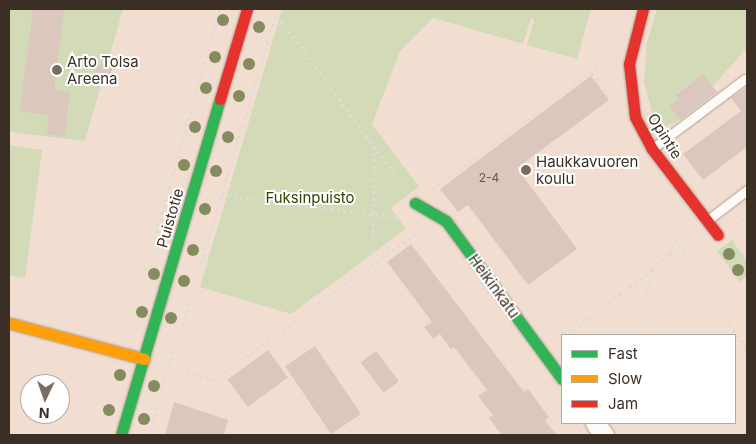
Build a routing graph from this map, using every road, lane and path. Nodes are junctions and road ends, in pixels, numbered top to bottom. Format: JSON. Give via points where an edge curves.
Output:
{"nodes":[{"id":1,"x":220,"y":9,"type":"edge"},
{"id":2,"x":247,"y":9,"type":"edge"},
{"id":3,"x":278,"y":9,"type":"edge"},
{"id":4,"x":643,"y":9,"type":"edge"},
{"id":5,"x":276,"y":15,"type":"junction"},
{"id":6,"x":611,"y":59,"type":"dead end"},
{"id":7,"x":592,"y":73,"type":"junction"},
{"id":8,"x":745,"y":79,"type":"dead end"},
{"id":9,"x":608,"y":94,"type":"dead end"},
{"id":10,"x":374,"y":144,"type":"junction"},
{"id":11,"x":652,"y":149,"type":"junction"},
{"id":12,"x":747,"y":190,"type":"edge"},
{"id":13,"x":221,"y":195,"type":"junction"},
{"id":14,"x":416,"y":203,"type":"junction"},
{"id":15,"x":697,"y":208,"type":"junction"},
{"id":16,"x":373,"y":214,"type":"junction"},
{"id":17,"x":438,"y":216,"type":"junction"},
{"id":18,"x":398,"y":218,"type":"dead end"},
{"id":19,"x":707,"y":221,"type":"junction"},
{"id":20,"x":718,"y":236,"type":"joint"},
{"id":21,"x":669,"y":253,"type":"junction"},
{"id":22,"x":150,"y":256,"type":"dead end"},
{"id":23,"x":373,"y":265,"type":"junction"},
{"id":24,"x":653,"y":269,"type":"junction"},
{"id":25,"x":747,"y":285,"type":"edge"},
{"id":26,"x":741,"y":290,"type":"dead end"},
{"id":27,"x":308,"y":311,"type":"dead end"},
{"id":28,"x":295,"y":321,"type":"dead end"},
{"id":29,"x":9,"y":323,"type":"edge"},
{"id":30,"x":729,"y":324,"type":"dead end"},
{"id":31,"x":654,"y":325,"type":"dead end"},
{"id":32,"x":569,"y":334,"type":"edge"},
{"id":33,"x":179,"y":337,"type":"dead end"},
{"id":34,"x":747,"y":349,"type":"edge"},
{"id":35,"x":747,"y":356,"type":"edge"},
{"id":36,"x":144,"y":359,"type":"junction"},
{"id":37,"x":746,"y":362,"type":"edge"},
{"id":38,"x":561,"y":378,"type":"edge"},
{"id":39,"x":588,"y":426,"type":"edge"},
{"id":40,"x":121,"y":435,"type":"edge"},
{"id":41,"x":574,"y":435,"type":"edge"},
{"id":42,"x":604,"y":435,"type":"edge"}],
"edges":[{"from":1,"to":22,"type":"path"},
{"from":2,"to":36,"type":"street","name":"Puistotie"},
{"from":3,"to":5,"type":"path"},
{"from":4,"to":11,"type":"street","name":"Opintie","via":[[629,81],[635,117]]},
{"from":5,"to":10,"type":"path"},
{"from":5,"to":13,"type":"path"},
{"from":6,"to":7,"type":"path"},
{"from":7,"to":9,"type":"path"},
{"from":7,"to":14,"type":"path"},
{"from":8,"to":11,"type":"lane"},
{"from":10,"to":14,"type":"path"},
{"from":10,"to":16,"type":"path"},
{"from":11,"to":15,"type":"street","name":"Opintie"},
{"from":12,"to":19,"type":"lane"},
{"from":13,"to":16,"type":"path"},
{"from":13,"to":33,"type":"path"},
{"from":14,"to":17,"type":"street","name":"Heikinkatu"},
{"from":15,"to":19,"type":"street","name":"Opintie"},
{"from":15,"to":21,"type":"path","via":[[687,217]]},
{"from":16,"to":18,"type":"path"},
{"from":16,"to":23,"type":"path"},
{"from":17,"to":23,"type":"path"},
{"from":17,"to":38,"type":"street","name":"Heikinkatu","via":[[446,221]]},
{"from":19,"to":20,"type":"street","name":"Opintie"},
{"from":20,"to":21,"type":"path","via":[[707,244]]},
{"from":21,"to":24,"type":"path"},
{"from":23,"to":27,"type":"path"},
{"from":24,"to":31,"type":"path","via":[[644,305]]},
{"from":24,"to":32,"type":"path"},
{"from":25,"to":26,"type":"path"},
{"from":28,"to":36,"type":"path","via":[[215,380]]},
{"from":29,"to":36,"type":"street"},
{"from":30,"to":34,"type":"path"},
{"from":35,"to":37,"type":"path"},
{"from":36,"to":40,"type":"street","name":"Puistotie"},
{"from":39,"to":41,"type":"path"},
{"from":39,"to":42,"type":"street"}]}
